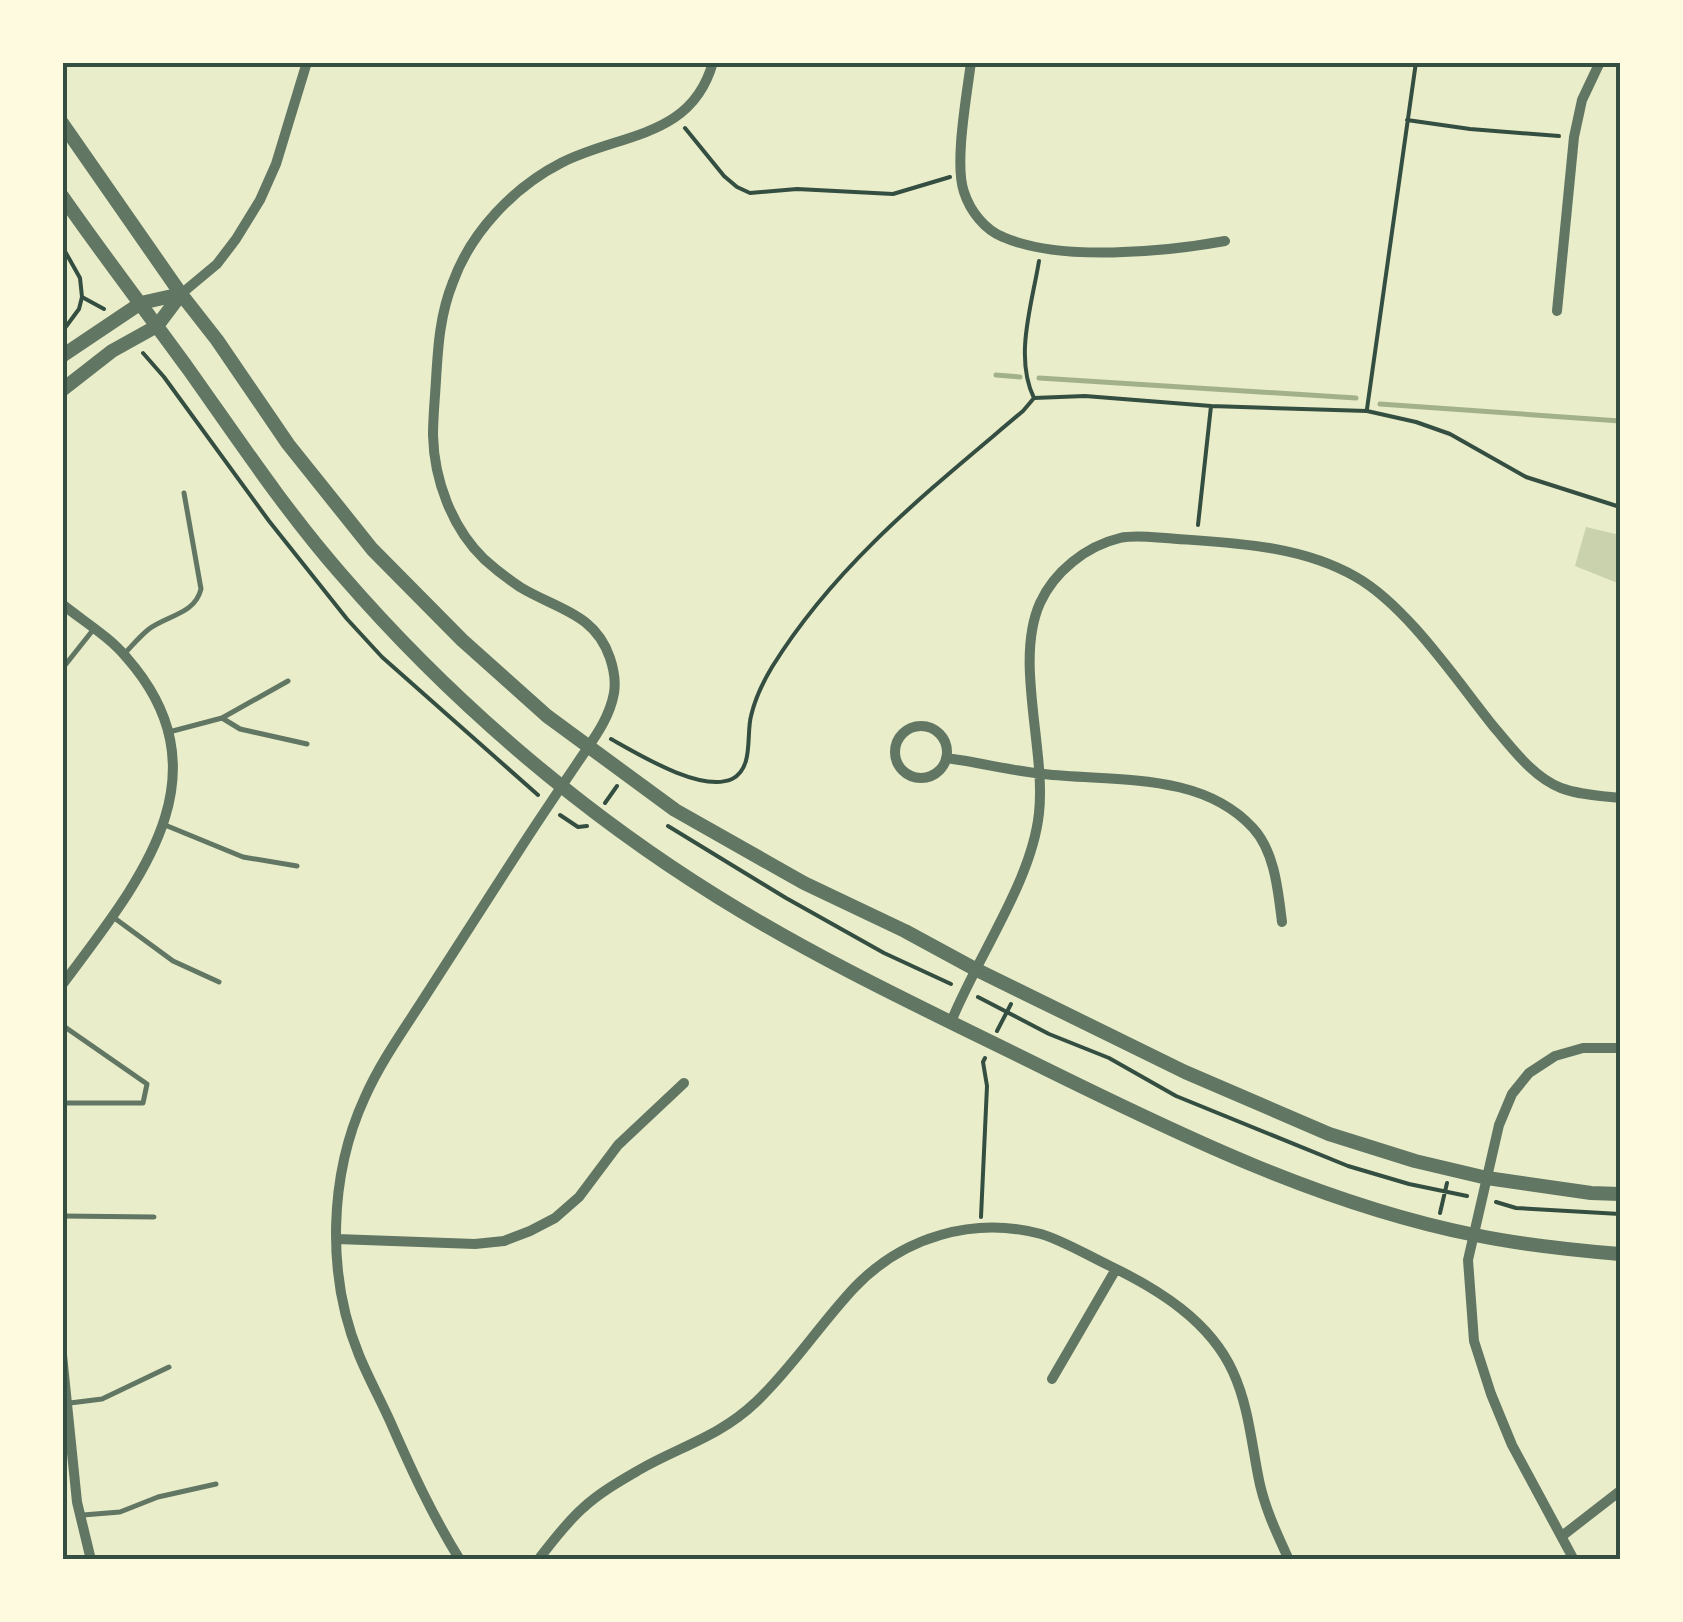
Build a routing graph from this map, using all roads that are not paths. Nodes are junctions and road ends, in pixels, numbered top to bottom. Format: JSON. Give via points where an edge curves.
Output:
{"nodes":[{"id":1,"x":307,"y":62,"type":"edge"},
{"id":2,"x":713,"y":62,"type":"edge"},
{"id":3,"x":971,"y":62,"type":"edge"},
{"id":4,"x":1600,"y":62,"type":"edge"},
{"id":5,"x":62,"y":123,"type":"edge"},
{"id":6,"x":62,"y":196,"type":"edge"},
{"id":7,"x":1224,"y":241,"type":"dead end"},
{"id":8,"x":182,"y":294,"type":"junction"},
{"id":9,"x":141,"y":304,"type":"junction"},
{"id":10,"x":1557,"y":311,"type":"dead end"},
{"id":11,"x":158,"y":326,"type":"junction"},
{"id":12,"x":62,"y":356,"type":"edge"},
{"id":13,"x":62,"y":390,"type":"edge"},
{"id":14,"x":184,"y":493,"type":"dead end"},
{"id":15,"x":62,"y":604,"type":"edge"},
{"id":16,"x":93,"y":630,"type":"junction"},
{"id":17,"x":124,"y":654,"type":"junction"},
{"id":18,"x":62,"y":669,"type":"edge"},
{"id":19,"x":288,"y":681,"type":"dead end"},
{"id":20,"x":222,"y":718,"type":"junction"},
{"id":21,"x":169,"y":732,"type":"junction"},
{"id":22,"x":307,"y":744,"type":"dead end"},
{"id":23,"x":588,"y":746,"type":"junction"},
{"id":24,"x":946,"y":758,"type":"junction"},
{"id":25,"x":1040,"y":774,"type":"junction"},
{"id":26,"x":562,"y":786,"type":"junction"},
{"id":27,"x":1620,"y":798,"type":"edge"},
{"id":28,"x":165,"y":825,"type":"junction"},
{"id":29,"x":297,"y":866,"type":"dead end"},
{"id":30,"x":112,"y":917,"type":"junction"},
{"id":31,"x":1282,"y":922,"type":"dead end"},
{"id":32,"x":974,"y":968,"type":"junction"},
{"id":33,"x":219,"y":982,"type":"dead end"},
{"id":34,"x":62,"y":985,"type":"edge"},
{"id":35,"x":951,"y":1022,"type":"junction"},
{"id":36,"x":62,"y":1026,"type":"edge"},
{"id":37,"x":1620,"y":1048,"type":"edge"},
{"id":38,"x":684,"y":1082,"type":"dead end"},
{"id":39,"x":62,"y":1103,"type":"edge"},
{"id":40,"x":1487,"y":1178,"type":"junction"},
{"id":41,"x":1620,"y":1194,"type":"edge"},
{"id":42,"x":62,"y":1216,"type":"edge"},
{"id":43,"x":154,"y":1217,"type":"dead end"},
{"id":44,"x":1473,"y":1235,"type":"junction"},
{"id":45,"x":336,"y":1239,"type":"junction"},
{"id":46,"x":1620,"y":1254,"type":"edge"},
{"id":47,"x":1116,"y":1269,"type":"junction"},
{"id":48,"x":62,"y":1355,"type":"edge"},
{"id":49,"x":169,"y":1368,"type":"dead end"},
{"id":50,"x":1052,"y":1379,"type":"dead end"},
{"id":51,"x":67,"y":1403,"type":"junction"},
{"id":52,"x":66,"y":1429,"type":"edge"},
{"id":53,"x":216,"y":1484,"type":"dead end"},
{"id":54,"x":1620,"y":1491,"type":"edge"},
{"id":55,"x":81,"y":1515,"type":"junction"},
{"id":56,"x":1562,"y":1536,"type":"junction"},
{"id":57,"x":91,"y":1560,"type":"edge"},
{"id":58,"x":460,"y":1560,"type":"edge"},
{"id":59,"x":538,"y":1560,"type":"edge"},
{"id":60,"x":1289,"y":1560,"type":"edge"},
{"id":61,"x":1574,"y":1560,"type":"edge"}],
"edges":[{"from":1,"to":8,"type":"street","via":[[260,200],[217,264]]},
{"from":2,"to":23,"type":"street","via":[[700,92],[676,117],[564,161],[516,193],[469,248],[439,329],[433,437],[452,515],[490,564],[592,626],[614,668],[613,700]]},
{"from":3,"to":7,"type":"street","via":[[960,174],[984,225],[1001,236],[1067,250]]},
{"from":4,"to":10,"type":"street","via":[[1574,138]]},
{"from":5,"to":8,"type":"street"},
{"from":6,"to":9,"type":"street"},
{"from":8,"to":9,"type":"street"},
{"from":8,"to":11,"type":"street"},
{"from":8,"to":23,"type":"street","via":[[372,549],[462,640]]},
{"from":9,"to":11,"type":"street"},
{"from":9,"to":12,"type":"street"},
{"from":11,"to":13,"type":"street"},
{"from":11,"to":26,"type":"street","via":[[340,573],[464,700]]},
{"from":14,"to":17,"type":"lane","via":[[202,589],[198,601]]},
{"from":15,"to":16,"type":"street"},
{"from":16,"to":17,"type":"street"},
{"from":16,"to":18,"type":"lane"},
{"from":17,"to":21,"type":"street"},
{"from":19,"to":20,"type":"lane"},
{"from":20,"to":21,"type":"lane"},
{"from":20,"to":22,"type":"lane","via":[[240,729]]},
{"from":21,"to":28,"type":"street"},
{"from":23,"to":26,"type":"street"},
{"from":23,"to":32,"type":"street","via":[[674,810]]},
{"from":24,"to":24,"type":"street","via":[[920,778],[903,771],[895,747],[903,733],[926,726],[940,734]]},
{"from":24,"to":25,"type":"street"},
{"from":25,"to":27,"type":"street","via":[[1030,658],[1040,602],[1074,560],[1120,538],[1146,536],[1291,552],[1358,578],[1400,613],[1535,772],[1558,787]]},
{"from":25,"to":31,"type":"street","via":[[1160,784],[1215,800],[1254,830],[1267,853]]},
{"from":25,"to":32,"type":"street","via":[[1030,855]]},
{"from":26,"to":35,"type":"street","via":[[717,896]]},
{"from":26,"to":45,"type":"street","via":[[365,1097],[338,1193]]},
{"from":28,"to":29,"type":"lane","via":[[243,857]]},
{"from":28,"to":30,"type":"street"},
{"from":30,"to":33,"type":"lane","via":[[173,962]]},
{"from":30,"to":34,"type":"street"},
{"from":32,"to":35,"type":"street"},
{"from":32,"to":40,"type":"street","via":[[1329,1134]]},
{"from":35,"to":44,"type":"street","via":[[1274,1174]]},
{"from":36,"to":39,"type":"lane","via":[[147,1084],[142,1103]]},
{"from":37,"to":40,"type":"street","via":[[1583,1048],[1528,1073],[1499,1125]]},
{"from":38,"to":45,"type":"street","via":[[618,1145],[579,1197],[530,1231],[474,1244]]},
{"from":40,"to":41,"type":"street"},
{"from":40,"to":44,"type":"street"},
{"from":42,"to":43,"type":"lane"},
{"from":44,"to":46,"type":"street"},
{"from":44,"to":56,"type":"street","via":[[1468,1260],[1474,1341],[1512,1445]]},
{"from":45,"to":58,"type":"street","via":[[358,1353],[433,1517]]},
{"from":47,"to":50,"type":"street"},
{"from":47,"to":59,"type":"street","via":[[1044,1235],[1006,1226],[909,1245],[854,1288],[754,1404],[718,1432],[610,1487],[583,1507]]},
{"from":47,"to":60,"type":"street","via":[[1186,1311],[1232,1368],[1268,1512]]},
{"from":48,"to":51,"type":"street"},
{"from":49,"to":51,"type":"lane","via":[[102,1399]]},
{"from":51,"to":52,"type":"street"},
{"from":52,"to":55,"type":"street"},
{"from":53,"to":55,"type":"lane","via":[[120,1512]]},
{"from":54,"to":56,"type":"street"},
{"from":55,"to":57,"type":"street"},
{"from":56,"to":61,"type":"street"}]}
